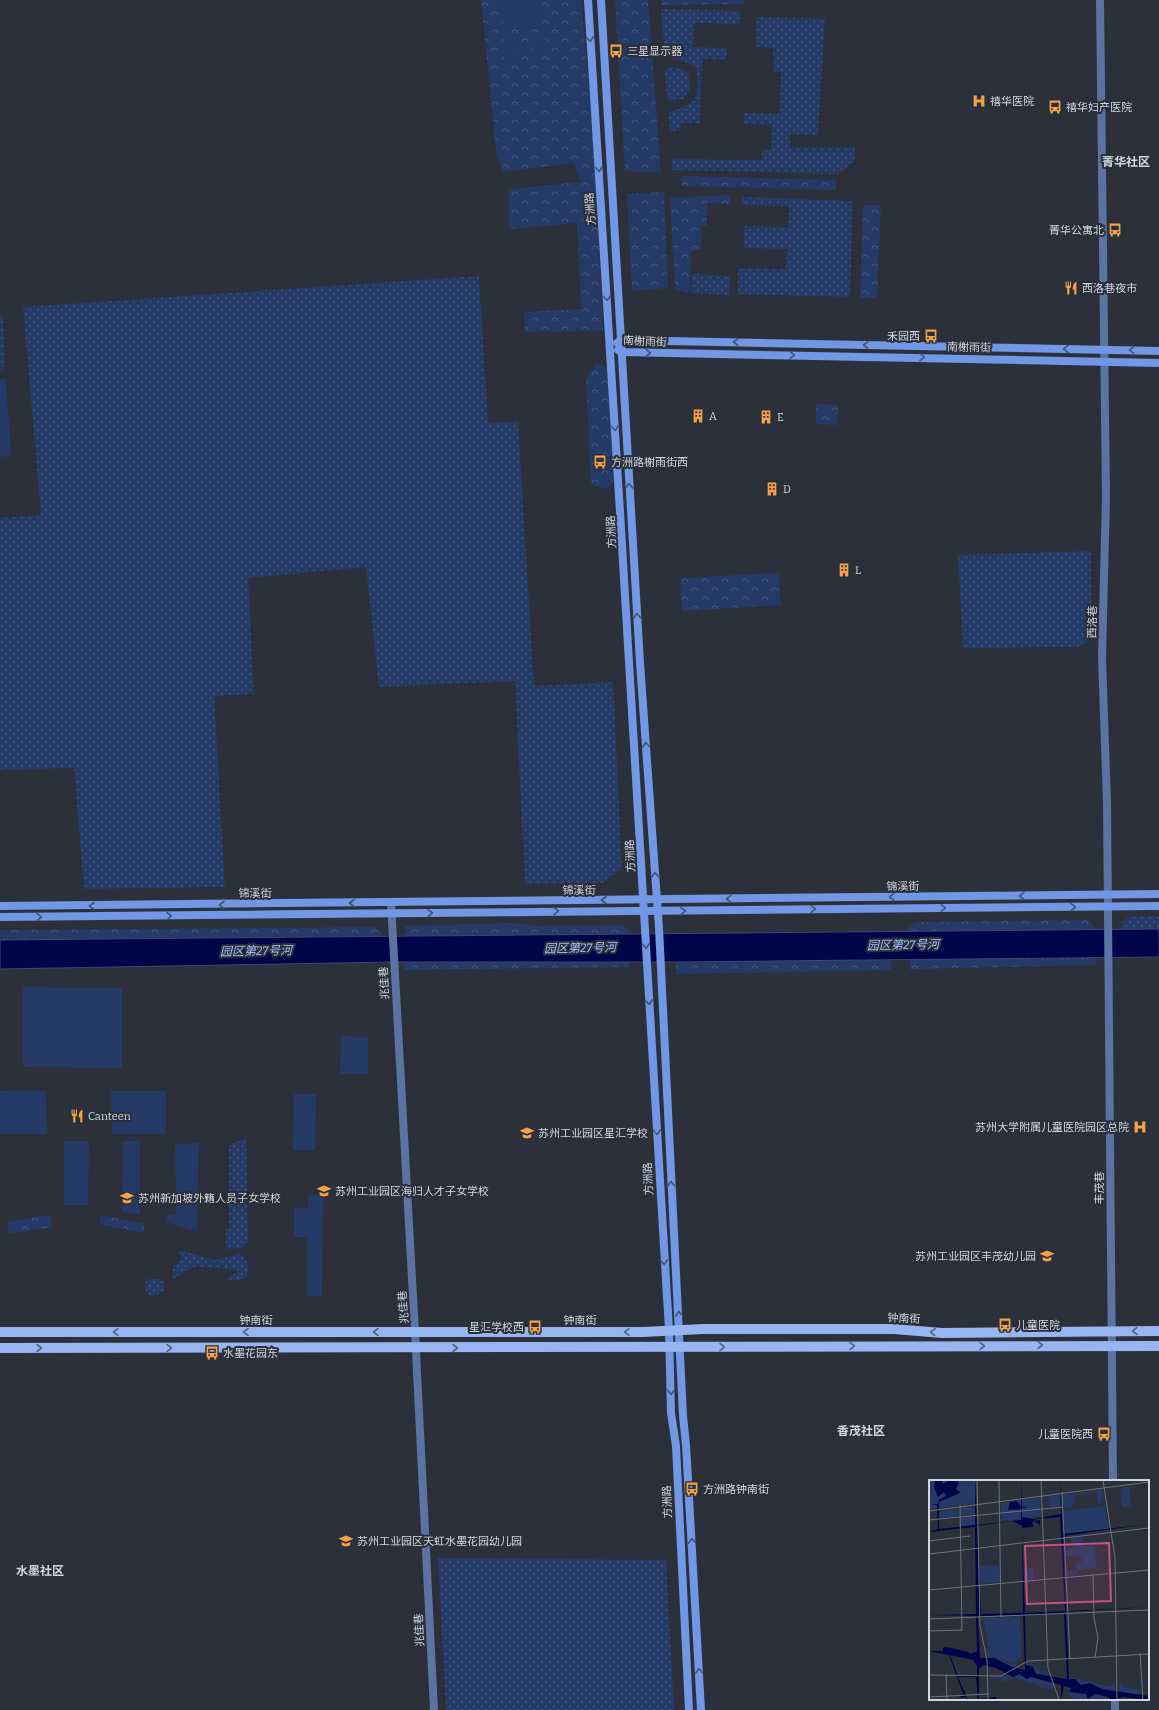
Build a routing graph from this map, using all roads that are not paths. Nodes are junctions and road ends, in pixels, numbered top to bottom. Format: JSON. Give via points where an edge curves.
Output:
{"nodes":[{"id":1,"x":588,"y":0,"type":"edge"},
{"id":2,"x":601,"y":0,"type":"edge"},
{"id":3,"x":1100,"y":0,"type":"edge"},
{"id":4,"x":621,"y":340,"type":"junction"},
{"id":5,"x":610,"y":346,"type":"junction"},
{"id":6,"x":1105,"y":350,"type":"junction"},
{"id":7,"x":1159,"y":350,"type":"edge"},
{"id":8,"x":621,"y":352,"type":"junction"},
{"id":9,"x":1105,"y":361,"type":"junction"},
{"id":10,"x":1159,"y":363,"type":"edge"},
{"id":11,"x":1159,"y":894,"type":"edge"},
{"id":12,"x":1108,"y":895,"type":"junction"},
{"id":13,"x":644,"y":900,"type":"junction"},
{"id":14,"x":657,"y":900,"type":"junction"},
{"id":15,"x":390,"y":903,"type":"junction"},
{"id":16,"x":0,"y":906,"type":"edge"},
{"id":17,"x":1108,"y":906,"type":"junction"},
{"id":18,"x":1159,"y":906,"type":"edge"},
{"id":19,"x":644,"y":911,"type":"junction"},
{"id":20,"x":658,"y":911,"type":"junction"},
{"id":21,"x":392,"y":913,"type":"junction"},
{"id":22,"x":0,"y":918,"type":"edge"},
{"id":23,"x":668,"y":1330,"type":"junction"},
{"id":24,"x":680,"y":1330,"type":"junction"},
{"id":25,"x":1111,"y":1331,"type":"junction"},
{"id":26,"x":1159,"y":1331,"type":"edge"},
{"id":27,"x":0,"y":1332,"type":"edge"},
{"id":28,"x":415,"y":1332,"type":"junction"},
{"id":29,"x":1111,"y":1345,"type":"junction"},
{"id":30,"x":1159,"y":1346,"type":"edge"},
{"id":31,"x":669,"y":1347,"type":"junction"},
{"id":32,"x":680,"y":1347,"type":"junction"},
{"id":33,"x":0,"y":1348,"type":"edge"},
{"id":34,"x":416,"y":1348,"type":"junction"},
{"id":35,"x":1113,"y":1480,"type":"edge"},
{"id":36,"x":1115,"y":1700,"type":"edge"},
{"id":37,"x":434,"y":1710,"type":"edge"},
{"id":38,"x":689,"y":1710,"type":"edge"},
{"id":39,"x":701,"y":1710,"type":"edge"},
{"id":40,"x":1116,"y":1710,"type":"edge"}],
"edges":[{"from":1,"to":5,"type":"main road","name":"方洲路","one_way":true},
{"from":2,"to":4,"type":"main road","name":"方洲路"},
{"from":3,"to":6,"type":"street","name":"西洛巷"},
{"from":4,"to":5,"type":"main road","name":"南榭雨街"},
{"from":6,"to":4,"type":"main road","name":"南榭雨街","one_way":true},
{"from":4,"to":8,"type":"main road","name":"方洲路"},
{"from":5,"to":8,"type":"main road","name":"南榭雨街"},
{"from":5,"to":13,"type":"main road","name":"方洲路","one_way":true},
{"from":7,"to":6,"type":"main road","name":"南榭雨街","one_way":true},
{"from":6,"to":9,"type":"street","name":"西洛巷"},
{"from":8,"to":9,"type":"main road","name":"南榭雨街","one_way":true},
{"from":14,"to":8,"type":"main road","name":"方洲路","one_way":true},
{"from":9,"to":10,"type":"main road","name":"南榭雨街"},
{"from":9,"to":12,"type":"street","name":"西洛巷","via":[[1106,497],[1102,658]]},
{"from":11,"to":12,"type":"main road","name":"锦溪街"},
{"from":12,"to":14,"type":"main road","name":"锦溪街","one_way":true},
{"from":12,"to":17,"type":"street","name":"丰茂巷"},
{"from":13,"to":14,"type":"main road","name":"锦溪街"},
{"from":13,"to":15,"type":"main road","name":"锦溪街","one_way":true},
{"from":13,"to":19,"type":"main road","name":"方洲路"},
{"from":14,"to":20,"type":"main road","name":"方洲路"},
{"from":15,"to":16,"type":"main road","name":"锦溪街","one_way":true},
{"from":15,"to":21,"type":"street","name":"兆佳巷"},
{"from":17,"to":18,"type":"main road","name":"锦溪街"},
{"from":20,"to":17,"type":"main road","name":"锦溪街","one_way":true},
{"from":17,"to":25,"type":"street","name":"丰茂巷"},
{"from":19,"to":20,"type":"main road","name":"锦溪街"},
{"from":21,"to":19,"type":"main road","name":"锦溪街","one_way":true},
{"from":19,"to":23,"type":"main road","name":"方洲路","one_way":true},
{"from":24,"to":20,"type":"main road","name":"方洲路","one_way":true},
{"from":22,"to":21,"type":"main road","name":"锦溪街","one_way":true},
{"from":21,"to":28,"type":"street","name":"兆佳巷"},
{"from":23,"to":24,"type":"main road","name":"钟南街"},
{"from":23,"to":28,"type":"main road","name":"钟南街","one_way":true},
{"from":23,"to":31,"type":"main road","name":"方洲路"},
{"from":25,"to":24,"type":"main road","name":"钟南街","one_way":true,"via":[[973,1333],[886,1329]]},
{"from":24,"to":32,"type":"main road","name":"方洲路"},
{"from":26,"to":25,"type":"main road","name":"钟南街","one_way":true},
{"from":25,"to":29,"type":"street","name":"丰茂巷"},
{"from":28,"to":27,"type":"main road","name":"钟南街","one_way":true},
{"from":28,"to":34,"type":"street","name":"兆佳巷"},
{"from":29,"to":30,"type":"main road"},
{"from":32,"to":29,"type":"main road","one_way":true},
{"from":29,"to":35,"type":"street","name":"丰茂巷"},
{"from":31,"to":32,"type":"main road"},
{"from":34,"to":31,"type":"main road","one_way":true},
{"from":31,"to":38,"type":"main road","name":"方洲路","one_way":true},
{"from":39,"to":32,"type":"main road","name":"方洲路","one_way":true},
{"from":33,"to":34,"type":"main road","one_way":true},
{"from":34,"to":37,"type":"street","name":"兆佳巷"},
{"from":36,"to":40,"type":"street"}]}
